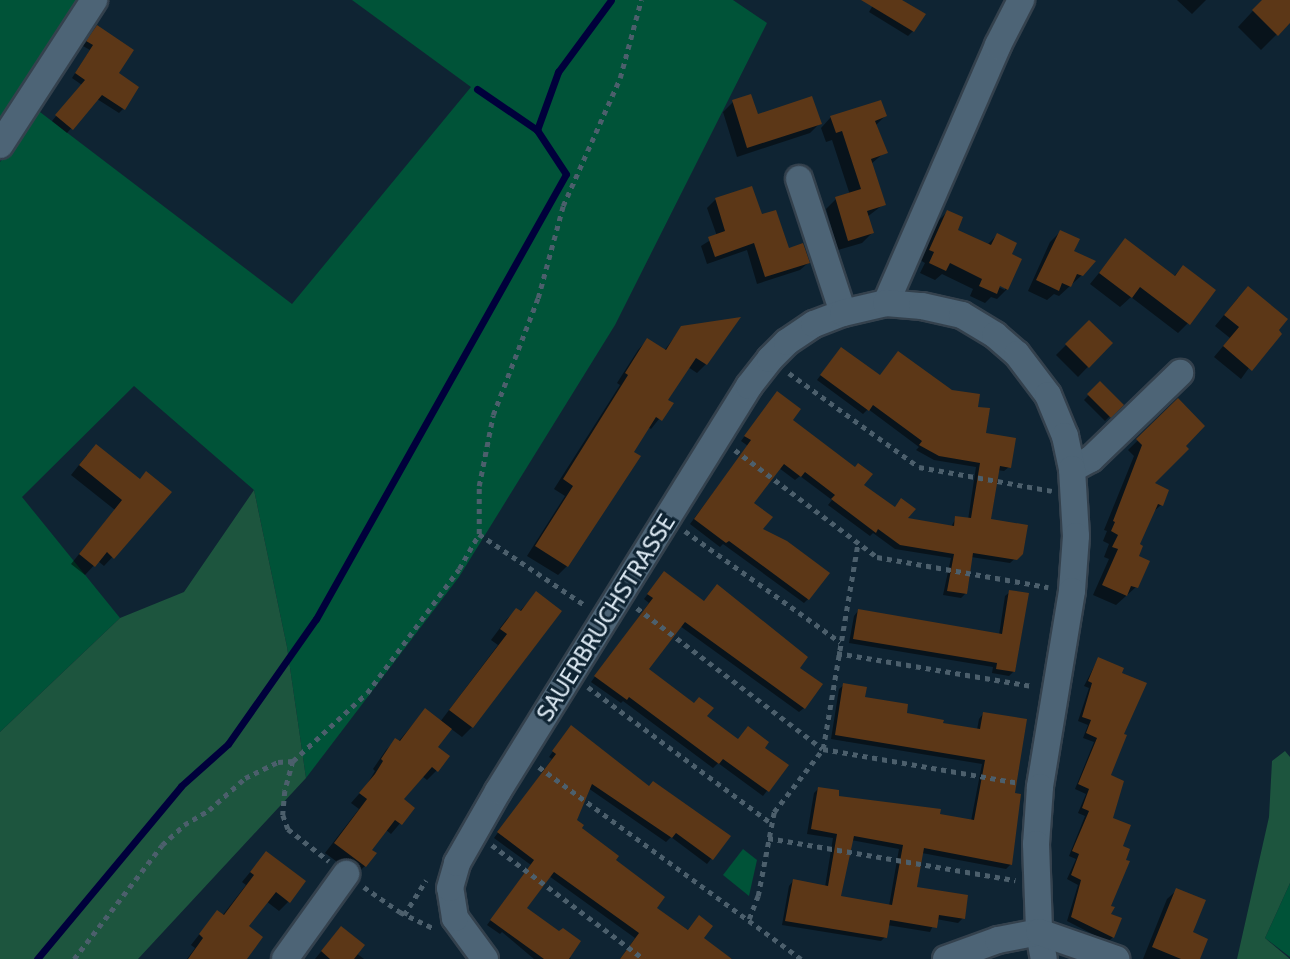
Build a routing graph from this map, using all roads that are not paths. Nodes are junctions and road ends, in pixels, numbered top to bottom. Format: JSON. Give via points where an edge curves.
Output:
{"nodes":[{"id":1,"x":94,"y":0,"type":"edge"},
{"id":2,"x":1021,"y":0,"type":"edge"},
{"id":3,"x":0,"y":145,"type":"edge"},
{"id":4,"x":799,"y":178,"type":"dead end"},
{"id":5,"x":886,"y":303,"type":"junction"},
{"id":6,"x":843,"y":313,"type":"junction"},
{"id":7,"x":1180,"y":373,"type":"dead end"},
{"id":8,"x":1073,"y":482,"type":"junction"},
{"id":9,"x":346,"y":874,"type":"road end"},
{"id":10,"x":1040,"y":932,"type":"junction"},
{"id":11,"x":285,"y":959,"type":"edge"},
{"id":12,"x":485,"y":959,"type":"edge"},
{"id":13,"x":946,"y":959,"type":"edge"},
{"id":14,"x":1044,"y":959,"type":"edge"},
{"id":15,"x":1116,"y":959,"type":"edge"}],
"edges":[{"from":1,"to":3,"type":"street"},
{"from":2,"to":5,"type":"street"},
{"from":4,"to":6,"type":"street"},
{"from":5,"to":6,"type":"street","name":"SAUERBRUCHSTRASSE"},
{"from":5,"to":8,"type":"street","name":"SAUERBRUCHSTRASSE","via":[[962,315],[995,334],[1017,354],[1048,395],[1065,436]]},
{"from":6,"to":12,"type":"street","name":"SAUERBRUCHSTRASSE","via":[[814,324],[787,342],[749,386],[474,832],[450,888],[454,918]]},
{"from":7,"to":8,"type":"street"},
{"from":8,"to":10,"type":"street","name":"SAUERBRUCHSTRASSE","via":[[1072,591],[1040,787]]},
{"from":9,"to":11,"type":"street"},
{"from":10,"to":13,"type":"street","via":[[998,940]]},
{"from":10,"to":14,"type":"street","name":"SAUERBRUCHSTRASSE"},
{"from":10,"to":15,"type":"street"}]}
